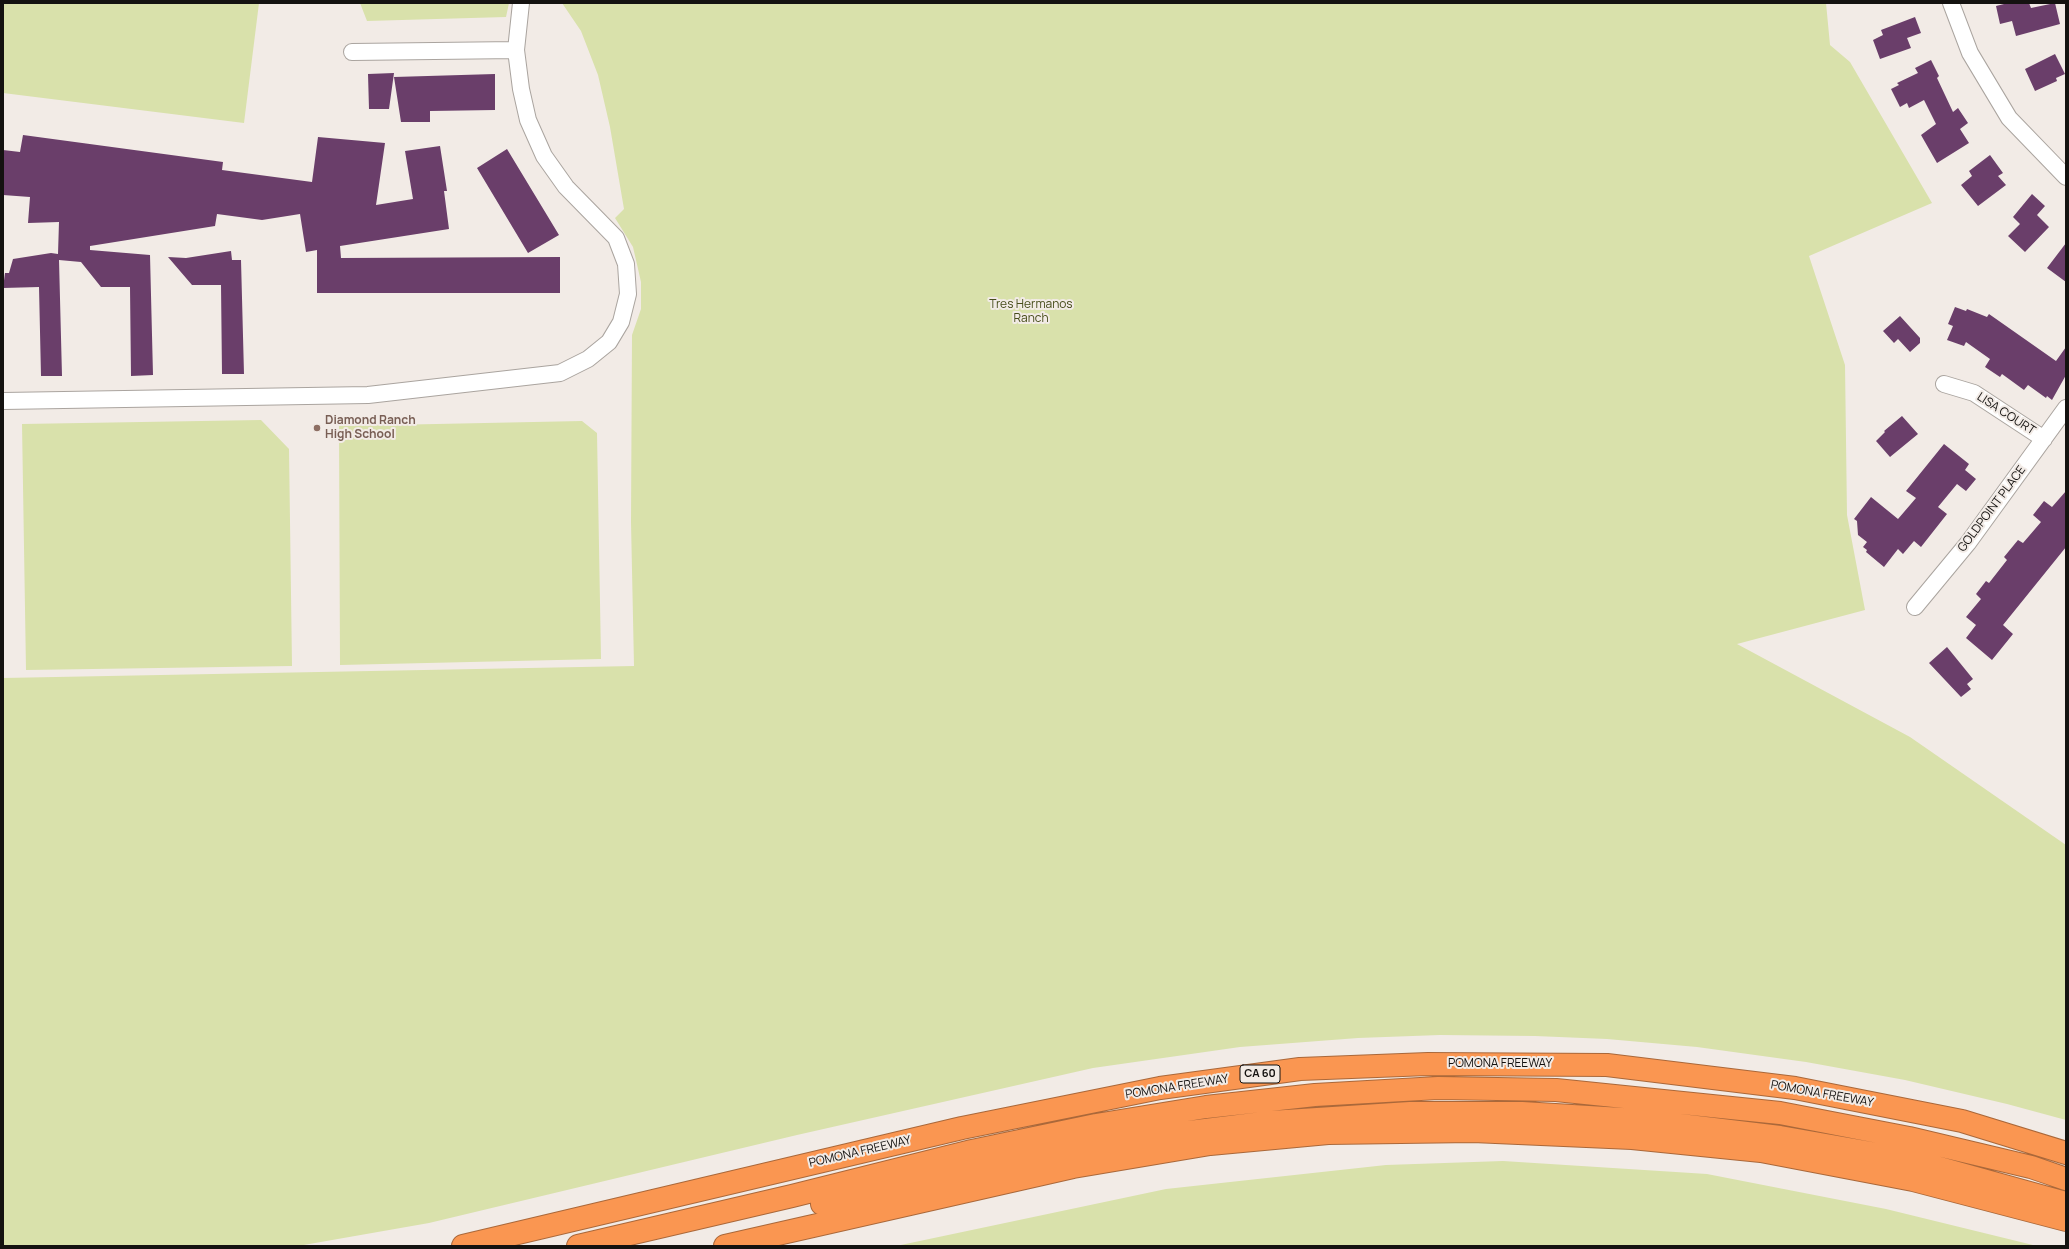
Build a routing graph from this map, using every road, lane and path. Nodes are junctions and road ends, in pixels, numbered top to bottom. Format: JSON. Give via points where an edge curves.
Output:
{"nodes":[{"id":1,"x":521,"y":3,"type":"edge"},
{"id":2,"x":1951,"y":3,"type":"edge"},
{"id":3,"x":516,"y":50,"type":"junction"},
{"id":4,"x":352,"y":52,"type":"dead end"},
{"id":5,"x":2066,"y":177,"type":"edge"},
{"id":6,"x":1944,"y":384,"type":"dead end"},
{"id":7,"x":3,"y":401,"type":"edge"},
{"id":8,"x":2066,"y":408,"type":"edge"},
{"id":9,"x":2044,"y":439,"type":"junction"},
{"id":10,"x":1915,"y":607,"type":"dead end"},
{"id":11,"x":2066,"y":1153,"type":"edge"},
{"id":12,"x":2066,"y":1179,"type":"edge"},
{"id":13,"x":2066,"y":1203,"type":"edge"},
{"id":14,"x":2066,"y":1220,"type":"edge"},
{"id":15,"x":463,"y":1246,"type":"edge"},
{"id":16,"x":578,"y":1246,"type":"edge"},
{"id":17,"x":636,"y":1246,"type":"edge"},
{"id":18,"x":725,"y":1246,"type":"edge"}],
"edges":[{"from":1,"to":3,"type":"street"},
{"from":2,"to":5,"type":"street","via":[[1970,53],[2010,118]]},
{"from":3,"to":4,"type":"street"},
{"from":3,"to":7,"type":"street","via":[[528,120],[544,156],[566,187],[616,238],[626,264],[628,294],[621,322],[610,342],[588,359],[560,373],[368,395]]},
{"from":6,"to":9,"type":"street","name":"LISA COURT","via":[[1974,393]]},
{"from":8,"to":9,"type":"street","name":"GOLDPOINT PLACE"},
{"from":9,"to":10,"type":"street","name":"GOLDPOINT PLACE","via":[[1968,543]]},
{"from":11,"to":15,"type":"highway","name":"POMONA FREEWAY","number":"CA 60","via":[[1962,1121],[1795,1088],[1607,1065],[1428,1064],[1300,1069],[1160,1088],[962,1128]]},
{"from":12,"to":16,"type":"highway","via":[[2031,1167],[1909,1138],[1780,1113],[1556,1090],[1438,1088],[1300,1097],[1206,1107],[1096,1125],[972,1151]]},
{"from":13,"to":17,"type":"highway","via":[[1911,1160],[1780,1137],[1638,1120],[1522,1113],[1410,1113],[1271,1122],[1165,1135],[1062,1152]]},
{"from":14,"to":18,"type":"highway","via":[[1913,1180],[1761,1151],[1632,1138],[1481,1131],[1328,1133],[1210,1144],[1073,1167]]}]}
